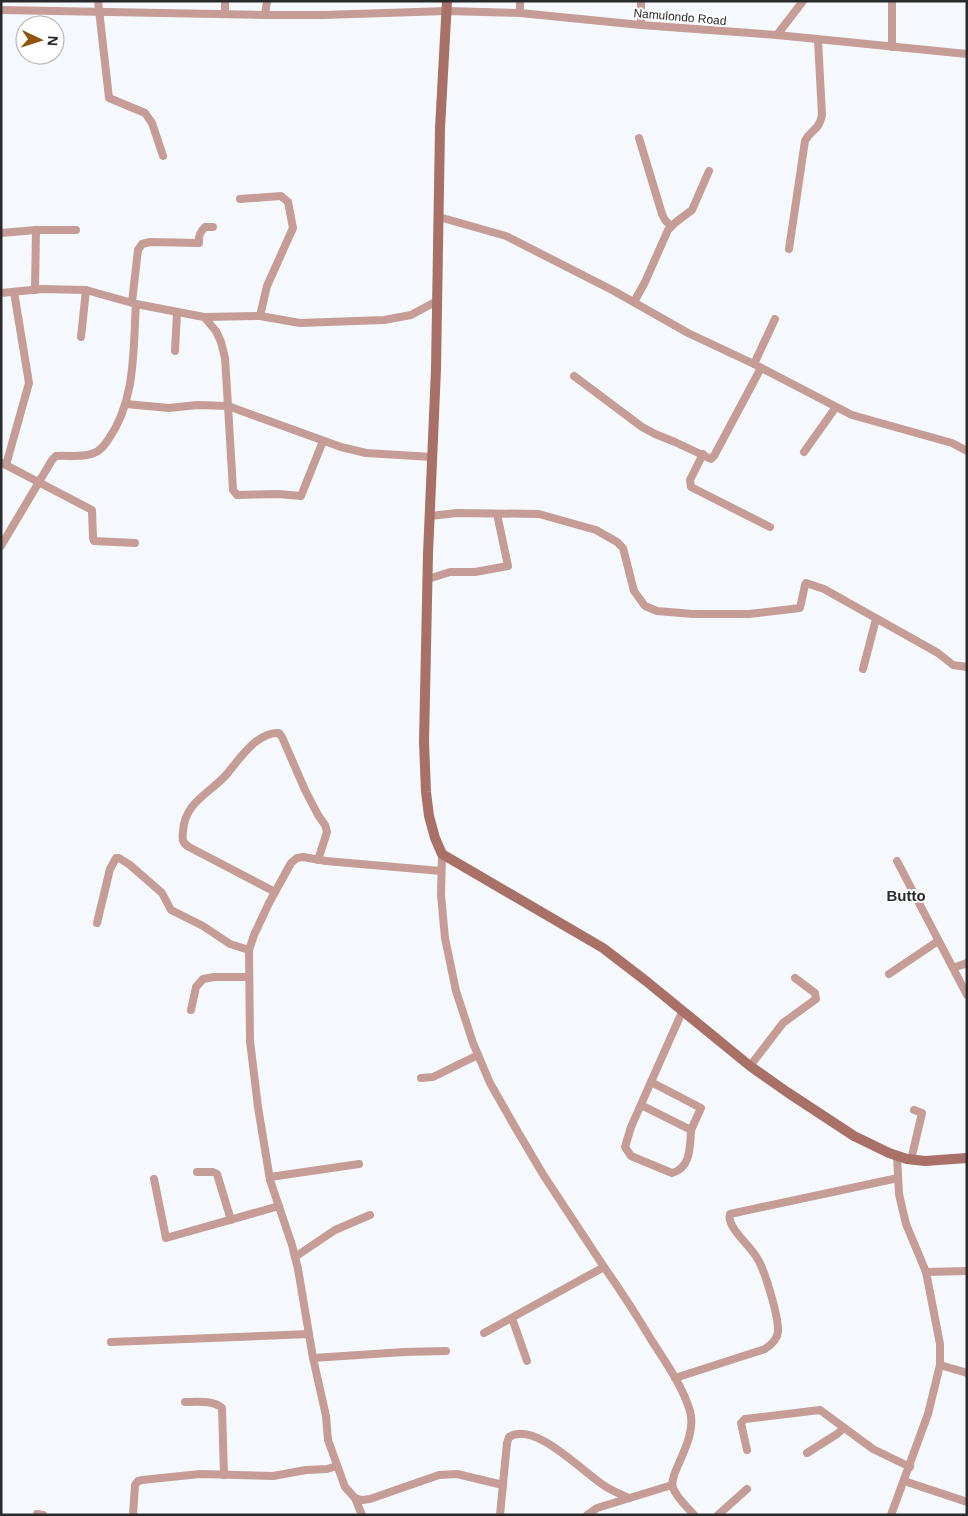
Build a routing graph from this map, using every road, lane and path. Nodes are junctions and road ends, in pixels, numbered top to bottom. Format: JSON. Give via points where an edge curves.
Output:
{"nodes":[{"id":1,"x":98,"y":1,"type":"edge"},
{"id":2,"x":225,"y":1,"type":"edge"},
{"id":3,"x":267,"y":1,"type":"edge"},
{"id":4,"x":520,"y":1,"type":"edge"},
{"id":5,"x":641,"y":1,"type":"edge"},
{"id":6,"x":803,"y":1,"type":"edge"},
{"id":7,"x":892,"y":1,"type":"edge"},
{"id":8,"x":447,"y":6,"type":"edge"},
{"id":9,"x":1,"y":10,"type":"edge"},
{"id":10,"x":99,"y":12,"type":"junction"},
{"id":11,"x":520,"y":13,"type":"junction"},
{"id":12,"x":225,"y":14,"type":"junction"},
{"id":13,"x":265,"y":15,"type":"junction"},
{"id":14,"x":641,"y":25,"type":"junction"},
{"id":15,"x":777,"y":35,"type":"junction"},
{"id":16,"x":818,"y":40,"type":"junction"},
{"id":17,"x":892,"y":47,"type":"junction"},
{"id":18,"x":967,"y":54,"type":"edge"},
{"id":19,"x":639,"y":138,"type":"dead end"},
{"id":20,"x":163,"y":156,"type":"dead end"},
{"id":21,"x":709,"y":171,"type":"dead end"},
{"id":22,"x":240,"y":199,"type":"dead end"},
{"id":23,"x":439,"y":217,"type":"junction"},
{"id":24,"x":671,"y":226,"type":"junction"},
{"id":25,"x":213,"y":227,"type":"dead end"},
{"id":26,"x":36,"y":230,"type":"junction"},
{"id":27,"x":76,"y":230,"type":"dead end"},
{"id":28,"x":1,"y":233,"type":"edge"},
{"id":29,"x":788,"y":249,"type":"dead end"},
{"id":30,"x":35,"y":290,"type":"junction"},
{"id":31,"x":86,"y":290,"type":"junction"},
{"id":32,"x":14,"y":292,"type":"junction"},
{"id":33,"x":1,"y":293,"type":"edge"},
{"id":34,"x":437,"y":301,"type":"junction"},
{"id":35,"x":634,"y":302,"type":"junction"},
{"id":36,"x":134,"y":303,"type":"junction"},
{"id":37,"x":177,"y":313,"type":"junction"},
{"id":38,"x":260,"y":316,"type":"junction"},
{"id":39,"x":204,"y":317,"type":"junction"},
{"id":40,"x":775,"y":319,"type":"dead end"},
{"id":41,"x":81,"y":337,"type":"dead end"},
{"id":42,"x":175,"y":351,"type":"dead end"},
{"id":43,"x":758,"y":366,"type":"junction"},
{"id":44,"x":574,"y":376,"type":"dead end"},
{"id":45,"x":126,"y":404,"type":"junction"},
{"id":46,"x":228,"y":406,"type":"junction"},
{"id":47,"x":836,"y":407,"type":"junction"},
{"id":48,"x":323,"y":441,"type":"junction"},
{"id":49,"x":804,"y":452,"type":"dead end"},
{"id":50,"x":967,"y":452,"type":"edge"},
{"id":51,"x":703,"y":454,"type":"junction"},
{"id":52,"x":432,"y":457,"type":"junction"},
{"id":53,"x":4,"y":464,"type":"edge"},
{"id":54,"x":40,"y":482,"type":"junction"},
{"id":55,"x":497,"y":514,"type":"junction"},
{"id":56,"x":430,"y":516,"type":"junction"},
{"id":57,"x":770,"y":527,"type":"dead end"},
{"id":58,"x":135,"y":543,"type":"dead end"},
{"id":59,"x":1,"y":546,"type":"edge"},
{"id":60,"x":428,"y":579,"type":"junction"},
{"id":61,"x":876,"y":620,"type":"junction"},
{"id":62,"x":967,"y":667,"type":"edge"},
{"id":63,"x":863,"y":669,"type":"dead end"},
{"id":64,"x":442,"y":854,"type":"junction"},
{"id":65,"x":318,"y":860,"type":"junction"},
{"id":66,"x":897,"y":861,"type":"dead end"},
{"id":67,"x":441,"y":871,"type":"junction"},
{"id":68,"x":275,"y":892,"type":"junction"},
{"id":69,"x":97,"y":923,"type":"dead end"},
{"id":70,"x":938,"y":941,"type":"junction"},
{"id":71,"x":249,"y":950,"type":"junction"},
{"id":72,"x":967,"y":963,"type":"edge"},
{"id":73,"x":952,"y":968,"type":"junction"},
{"id":74,"x":889,"y":974,"type":"dead end"},
{"id":75,"x":249,"y":977,"type":"junction"},
{"id":76,"x":795,"y":978,"type":"dead end"},
{"id":77,"x":967,"y":995,"type":"edge"},
{"id":78,"x":191,"y":1010,"type":"dead end"},
{"id":79,"x":682,"y":1012,"type":"junction"},
{"id":80,"x":478,"y":1055,"type":"junction"},
{"id":81,"x":750,"y":1066,"type":"junction"},
{"id":82,"x":421,"y":1078,"type":"dead end"},
{"id":83,"x":651,"y":1082,"type":"junction"},
{"id":84,"x":641,"y":1105,"type":"junction"},
{"id":85,"x":914,"y":1110,"type":"dead end"},
{"id":86,"x":691,"y":1130,"type":"junction"},
{"id":87,"x":897,"y":1156,"type":"junction"},
{"id":88,"x":967,"y":1158,"type":"edge"},
{"id":89,"x":911,"y":1160,"type":"junction"},
{"id":90,"x":359,"y":1164,"type":"dead end"},
{"id":91,"x":198,"y":1172,"type":"dead end"},
{"id":92,"x":270,"y":1177,"type":"junction"},
{"id":93,"x":898,"y":1178,"type":"junction"},
{"id":94,"x":154,"y":1179,"type":"dead end"},
{"id":95,"x":278,"y":1206,"type":"junction"},
{"id":96,"x":370,"y":1215,"type":"dead end"},
{"id":97,"x":231,"y":1220,"type":"junction"},
{"id":98,"x":295,"y":1257,"type":"junction"},
{"id":99,"x":604,"y":1267,"type":"junction"},
{"id":100,"x":967,"y":1271,"type":"edge"},
{"id":101,"x":926,"y":1272,"type":"junction"},
{"id":102,"x":512,"y":1318,"type":"junction"},
{"id":103,"x":484,"y":1333,"type":"dead end"},
{"id":104,"x":309,"y":1334,"type":"junction"},
{"id":105,"x":110,"y":1342,"type":"dead end"},
{"id":106,"x":446,"y":1351,"type":"dead end"},
{"id":107,"x":313,"y":1358,"type":"junction"},
{"id":108,"x":527,"y":1361,"type":"dead end"},
{"id":109,"x":940,"y":1365,"type":"junction"},
{"id":110,"x":967,"y":1373,"type":"edge"},
{"id":111,"x":675,"y":1378,"type":"junction"},
{"id":112,"x":185,"y":1402,"type":"dead end"},
{"id":113,"x":844,"y":1428,"type":"junction"},
{"id":114,"x":747,"y":1450,"type":"dead end"},
{"id":115,"x":807,"y":1453,"type":"dead end"},
{"id":116,"x":337,"y":1466,"type":"junction"},
{"id":117,"x":910,"y":1467,"type":"junction"},
{"id":118,"x":224,"y":1475,"type":"junction"},
{"id":119,"x":904,"y":1481,"type":"junction"},
{"id":120,"x":503,"y":1485,"type":"junction"},
{"id":121,"x":672,"y":1485,"type":"junction"},
{"id":122,"x":747,"y":1489,"type":"dead end"},
{"id":123,"x":355,"y":1498,"type":"junction"},
{"id":124,"x":630,"y":1498,"type":"junction"},
{"id":125,"x":967,"y":1502,"type":"edge"},
{"id":126,"x":133,"y":1515,"type":"edge"},
{"id":127,"x":362,"y":1515,"type":"edge"},
{"id":128,"x":500,"y":1515,"type":"edge"},
{"id":129,"x":587,"y":1515,"type":"edge"},
{"id":130,"x":694,"y":1515,"type":"edge"},
{"id":131,"x":718,"y":1515,"type":"edge"},
{"id":132,"x":891,"y":1515,"type":"edge"}],
"edges":[{"from":1,"to":10,"type":"street"},
{"from":2,"to":12,"type":"street"},
{"from":3,"to":13,"type":"street"},
{"from":4,"to":11,"type":"street"},
{"from":5,"to":14,"type":"street"},
{"from":6,"to":15,"type":"street"},
{"from":7,"to":17,"type":"street"},
{"from":8,"to":11,"type":"street","name":"Namulondo Road"},
{"from":8,"to":13,"type":"street","name":"Namulondo Road","via":[[323,15]]},
{"from":8,"to":23,"type":"street"},
{"from":9,"to":10,"type":"street","name":"Namulondo Road"},
{"from":10,"to":12,"type":"street","name":"Namulondo Road"},
{"from":10,"to":20,"type":"street","via":[[109,98],[145,113],[152,122]]},
{"from":11,"to":14,"type":"street","name":"Namulondo Road"},
{"from":12,"to":13,"type":"street","name":"Namulondo Road"},
{"from":14,"to":15,"type":"street","name":"Namulondo Road"},
{"from":15,"to":16,"type":"street","name":"Namulondo Road"},
{"from":16,"to":17,"type":"street","name":"Namulondo Road"},
{"from":16,"to":29,"type":"street","via":[[822,115],[818,127],[805,141]]},
{"from":17,"to":18,"type":"street","name":"Namulondo Road"},
{"from":19,"to":24,"type":"street","via":[[662,214]]},
{"from":21,"to":24,"type":"street","via":[[692,210]]},
{"from":22,"to":38,"type":"street","via":[[281,196],[288,202],[290,210],[293,228],[267,286]]},
{"from":23,"to":34,"type":"street"},
{"from":23,"to":35,"type":"street","via":[[506,236]]},
{"from":24,"to":35,"type":"street"},
{"from":25,"to":36,"type":"street","via":[[201,230],[199,243],[142,244],[138,250]]},
{"from":26,"to":27,"type":"street"},
{"from":26,"to":28,"type":"street"},
{"from":26,"to":30,"type":"street"},
{"from":30,"to":31,"type":"street"},
{"from":30,"to":32,"type":"street"},
{"from":31,"to":36,"type":"street"},
{"from":31,"to":41,"type":"street"},
{"from":32,"to":33,"type":"street"},
{"from":32,"to":53,"type":"street","via":[[29,383]]},
{"from":34,"to":38,"type":"street","via":[[411,315],[384,320],[300,323]]},
{"from":34,"to":52,"type":"street"},
{"from":35,"to":43,"type":"street","via":[[688,333]]},
{"from":36,"to":37,"type":"street"},
{"from":36,"to":45,"type":"street","via":[[132,368]]},
{"from":37,"to":39,"type":"street"},
{"from":37,"to":42,"type":"street"},
{"from":38,"to":39,"type":"street"},
{"from":39,"to":46,"type":"street","via":[[221,342]]},
{"from":40,"to":43,"type":"street"},
{"from":43,"to":47,"type":"street"},
{"from":43,"to":51,"type":"street","via":[[714,456],[711,459]]},
{"from":44,"to":51,"type":"street","via":[[642,427]]},
{"from":45,"to":46,"type":"street","via":[[169,408]]},
{"from":45,"to":54,"type":"street","via":[[101,449],[84,455],[56,456],[48,464]]},
{"from":46,"to":48,"type":"street"},
{"from":46,"to":48,"type":"street","via":[[233,490],[237,495],[301,496]]},
{"from":47,"to":49,"type":"street"},
{"from":47,"to":50,"type":"street","via":[[861,418],[952,443]]},
{"from":48,"to":52,"type":"street","via":[[366,453]]},
{"from":51,"to":57,"type":"street","via":[[690,480],[692,487]]},
{"from":52,"to":56,"type":"street"},
{"from":53,"to":54,"type":"street"},
{"from":54,"to":58,"type":"street","via":[[92,510],[94,541]]},
{"from":54,"to":59,"type":"street"},
{"from":55,"to":56,"type":"street"},
{"from":55,"to":60,"type":"street","via":[[508,566],[475,572],[450,572]]},
{"from":55,"to":61,"type":"street","via":[[554,517],[596,530],[617,542],[623,548],[634,591],[646,606],[658,611],[749,614],[800,608],[806,583],[824,589]]},
{"from":56,"to":60,"type":"street"},
{"from":60,"to":64,"type":"street","via":[[426,792],[434,838]]},
{"from":61,"to":62,"type":"street","via":[[938,653],[949,663]]},
{"from":61,"to":63,"type":"street"},
{"from":64,"to":67,"type":"street"},
{"from":64,"to":79,"type":"street","via":[[603,948]]},
{"from":65,"to":67,"type":"street"},
{"from":65,"to":68,"type":"street","via":[[303,857],[291,862]]},
{"from":65,"to":68,"type":"street","via":[[327,832],[325,825],[305,790],[282,737],[274,733],[249,747],[187,813],[182,840],[189,848]]},
{"from":66,"to":70,"type":"street"},
{"from":67,"to":80,"type":"street","via":[[445,938],[456,991]]},
{"from":68,"to":71,"type":"street"},
{"from":69,"to":71,"type":"street","via":[[110,869],[119,858],[162,893],[171,910],[230,944]]},
{"from":70,"to":73,"type":"street"},
{"from":70,"to":74,"type":"street"},
{"from":71,"to":75,"type":"street"},
{"from":72,"to":73,"type":"street"},
{"from":73,"to":77,"type":"street"},
{"from":75,"to":78,"type":"street","via":[[203,979],[196,987]]},
{"from":75,"to":92,"type":"street","via":[[250,1041]]},
{"from":76,"to":81,"type":"street","via":[[815,993],[816,999],[783,1023]]},
{"from":79,"to":81,"type":"street"},
{"from":79,"to":83,"type":"street"},
{"from":80,"to":82,"type":"street","via":[[433,1077]]},
{"from":80,"to":99,"type":"street","via":[[490,1083],[534,1160]]},
{"from":81,"to":87,"type":"street","via":[[854,1136]]},
{"from":83,"to":84,"type":"street"},
{"from":83,"to":86,"type":"street","via":[[702,1108]]},
{"from":84,"to":86,"type":"street"},
{"from":84,"to":86,"type":"street","via":[[625,1147],[631,1156],[672,1173],[678,1172],[690,1151]]},
{"from":85,"to":89,"type":"street","via":[[922,1113]]},
{"from":87,"to":89,"type":"street"},
{"from":87,"to":93,"type":"street"},
{"from":88,"to":89,"type":"street"},
{"from":90,"to":92,"type":"street"},
{"from":91,"to":97,"type":"street","via":[[217,1174]]},
{"from":92,"to":95,"type":"street"},
{"from":93,"to":101,"type":"street","via":[[906,1224]]},
{"from":93,"to":111,"type":"street","via":[[730,1214],[730,1223],[763,1269],[778,1333],[771,1346]]},
{"from":94,"to":97,"type":"street","via":[[166,1238]]},
{"from":95,"to":97,"type":"street"},
{"from":95,"to":98,"type":"street"},
{"from":96,"to":98,"type":"street","via":[[335,1230]]},
{"from":98,"to":104,"type":"street"},
{"from":99,"to":102,"type":"street"},
{"from":99,"to":111,"type":"street"},
{"from":100,"to":101,"type":"street"},
{"from":101,"to":109,"type":"street","via":[[938,1331]]},
{"from":102,"to":103,"type":"street"},
{"from":102,"to":108,"type":"street"},
{"from":104,"to":105,"type":"street"},
{"from":104,"to":107,"type":"street"},
{"from":106,"to":107,"type":"street"},
{"from":107,"to":116,"type":"street","via":[[328,1440]]},
{"from":109,"to":110,"type":"street"},
{"from":109,"to":117,"type":"street"},
{"from":111,"to":121,"type":"street","via":[[687,1401],[692,1424]]},
{"from":112,"to":118,"type":"street","via":[[207,1402],[222,1408]]},
{"from":113,"to":114,"type":"street","via":[[820,1410],[745,1419],[741,1423]]},
{"from":113,"to":115,"type":"street"},
{"from":113,"to":117,"type":"street","via":[[873,1449]]},
{"from":116,"to":118,"type":"street","via":[[273,1476]]},
{"from":116,"to":123,"type":"street","via":[[345,1487]]},
{"from":117,"to":119,"type":"street"},
{"from":118,"to":126,"type":"street","via":[[138,1481],[133,1491]]},
{"from":119,"to":125,"type":"street"},
{"from":119,"to":132,"type":"street"},
{"from":120,"to":123,"type":"street","via":[[457,1474],[439,1475],[370,1499]]},
{"from":120,"to":124,"type":"street","via":[[509,1437],[524,1435],[548,1442],[608,1488]]},
{"from":120,"to":128,"type":"street"},
{"from":121,"to":124,"type":"street"},
{"from":121,"to":130,"type":"street"},
{"from":122,"to":131,"type":"street"},
{"from":123,"to":127,"type":"street"},
{"from":124,"to":129,"type":"street","via":[[597,1508]]}]}
